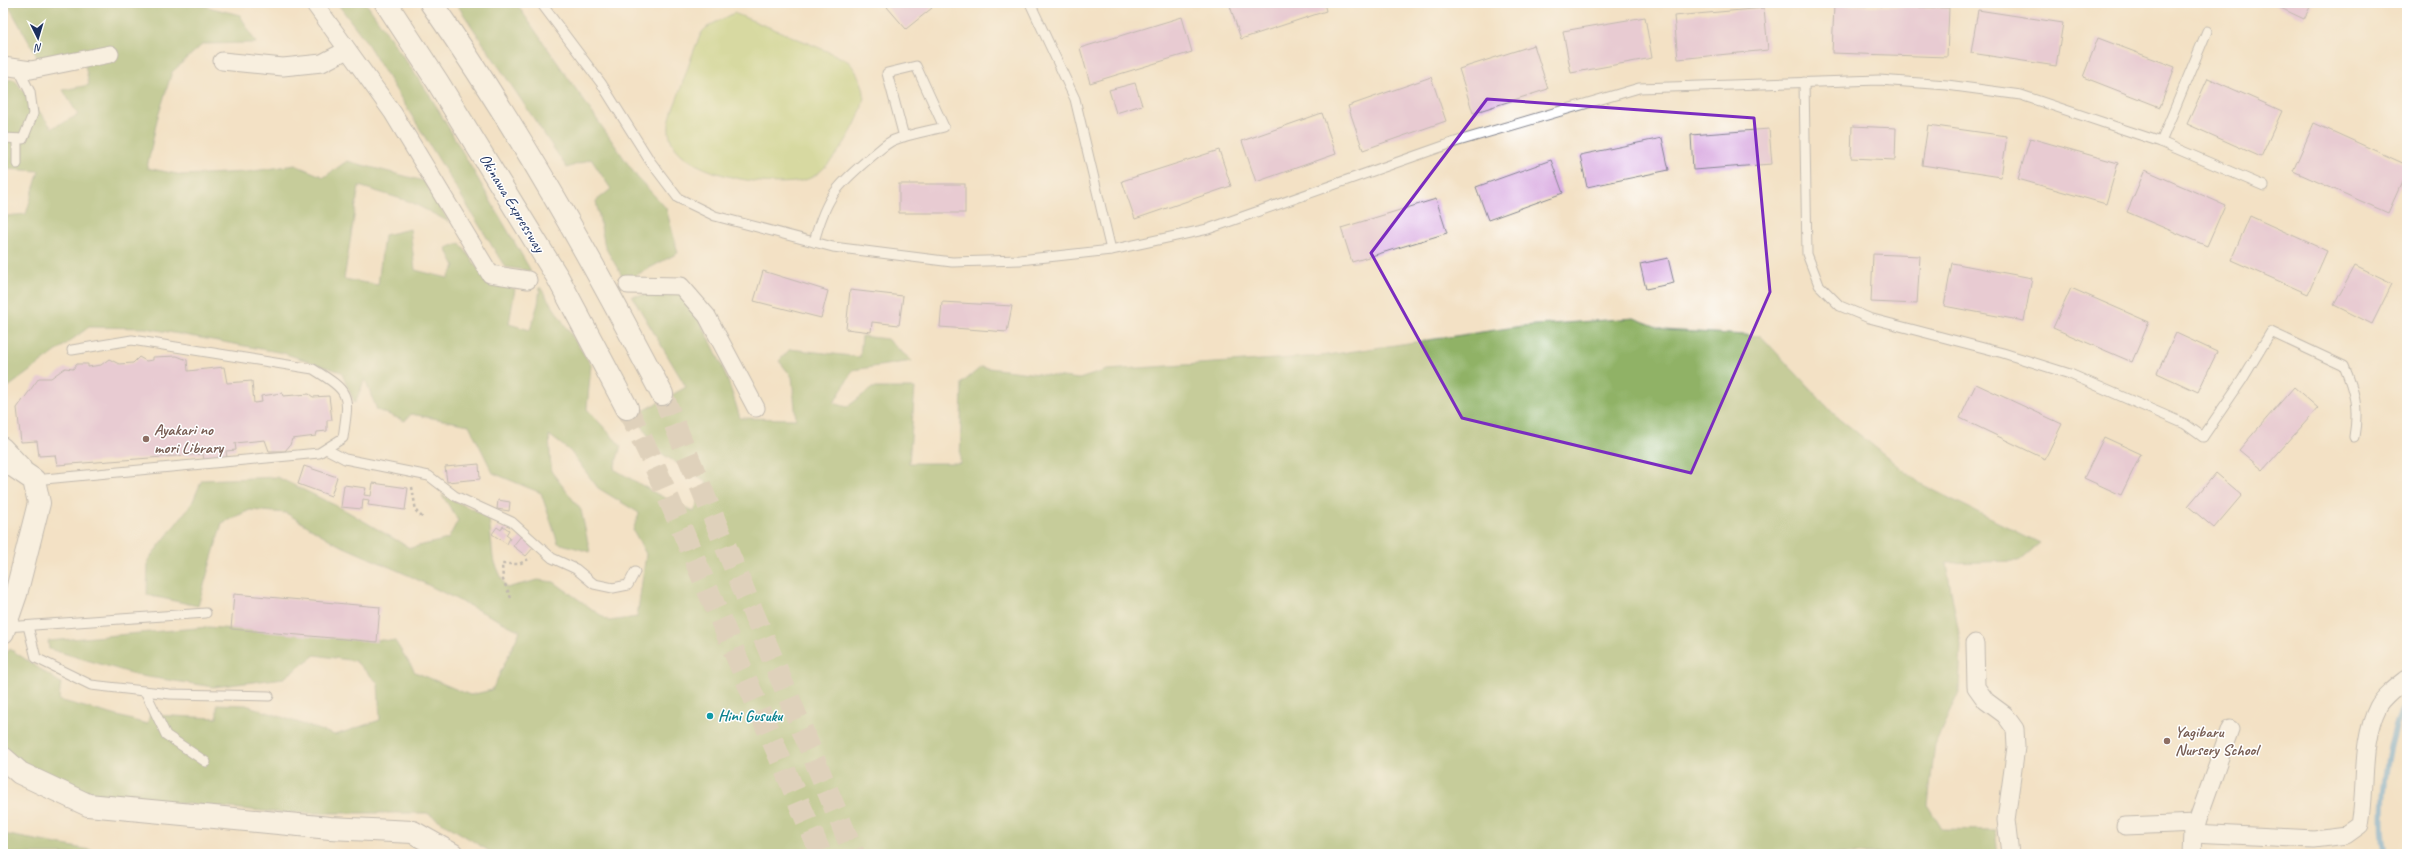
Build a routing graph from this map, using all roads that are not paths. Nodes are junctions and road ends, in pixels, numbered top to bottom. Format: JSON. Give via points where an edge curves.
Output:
{"nodes":[{"id":1,"x":314,"y":3,"type":"edge"},
{"id":2,"x":386,"y":3,"type":"edge"},
{"id":3,"x":431,"y":3,"type":"edge"},
{"id":4,"x":541,"y":3,"type":"edge"},
{"id":5,"x":1042,"y":3,"type":"edge"},
{"id":6,"x":1032,"y":5,"type":"edge"},
{"id":7,"x":2207,"y":31,"type":"dead end"},
{"id":8,"x":348,"y":50,"type":"junction"},
{"id":9,"x":110,"y":54,"type":"dead end"},
{"id":10,"x":222,"y":61,"type":"dead end"},
{"id":11,"x":10,"y":67,"type":"edge"},
{"id":12,"x":1804,"y":82,"type":"junction"},
{"id":13,"x":904,"y":137,"type":"junction"},
{"id":14,"x":3,"y":138,"type":"edge"},
{"id":15,"x":17,"y":139,"type":"junction"},
{"id":16,"x":2161,"y":142,"type":"junction"},
{"id":17,"x":16,"y":164,"type":"dead end"},
{"id":18,"x":2264,"y":186,"type":"dead end"},
{"id":19,"x":814,"y":242,"type":"junction"},
{"id":20,"x":1111,"y":250,"type":"junction"},
{"id":21,"x":528,"y":280,"type":"dead end"},
{"id":22,"x":628,"y":285,"type":"dead end"},
{"id":23,"x":72,"y":350,"type":"dead end"},
{"id":24,"x":662,"y":394,"type":"tunnel mouth"},
{"id":25,"x":628,"y":408,"type":"tunnel mouth"},
{"id":26,"x":756,"y":408,"type":"dead end"},
{"id":27,"x":2354,"y":437,"type":"dead end"},
{"id":28,"x":3,"y":446,"type":"edge"},
{"id":29,"x":326,"y":449,"type":"junction"},
{"id":30,"x":3,"y":459,"type":"edge"},
{"id":31,"x":34,"y":480,"type":"junction"},
{"id":32,"x":635,"y":572,"type":"dead end"},
{"id":33,"x":206,"y":612,"type":"dead end"},
{"id":34,"x":28,"y":626,"type":"junction"},
{"id":35,"x":4,"y":630,"type":"edge"},
{"id":36,"x":1975,"y":643,"type":"dead end"},
{"id":37,"x":2407,"y":679,"type":"edge"},
{"id":38,"x":145,"y":691,"type":"junction"},
{"id":39,"x":269,"y":696,"type":"dead end"},
{"id":40,"x":2230,"y":729,"type":"dead end"},
{"id":41,"x":3,"y":758,"type":"edge"},
{"id":42,"x":206,"y":762,"type":"dead end"},
{"id":43,"x":2125,"y":826,"type":"dead end"},
{"id":44,"x":2195,"y":828,"type":"junction"},
{"id":45,"x":452,"y":854,"type":"edge"},
{"id":46,"x":2010,"y":854,"type":"edge"},
{"id":47,"x":2192,"y":854,"type":"edge"}],
"edges":[{"from":1,"to":8,"type":"street"},
{"from":2,"to":25,"type":"main road","name":"Okinawa Expressway","via":[[558,278]]},
{"from":3,"to":24,"type":"main road","via":[[457,40],[593,262]]},
{"from":4,"to":19,"type":"lane","via":[[601,83],[650,161],[678,198],[714,216]]},
{"from":5,"to":6,"type":"lane"},
{"from":6,"to":20,"type":"lane","via":[[1075,99]]},
{"from":7,"to":16,"type":"lane"},
{"from":8,"to":10,"type":"street","via":[[322,63],[283,67]]},
{"from":8,"to":21,"type":"street","via":[[393,113],[490,274]]},
{"from":9,"to":11,"type":"street","via":[[31,70]]},
{"from":11,"to":15,"type":"lane","via":[[30,92],[33,114],[23,139]]},
{"from":12,"to":16,"type":"lane","via":[[1879,80],[1947,85],[2021,95]]},
{"from":12,"to":20,"type":"lane","via":[[1639,88],[1455,142],[1208,230]]},
{"from":12,"to":27,"type":"lane","via":[[1807,254],[1819,285],[1840,306],[1869,318],[2003,353],[2070,374],[2185,424],[2203,437],[2271,332],[2344,366],[2355,391],[2357,420]]},
{"from":13,"to":13,"type":"lane","via":[[944,127],[916,66],[887,73]]},
{"from":13,"to":19,"type":"lane","via":[[893,140],[852,173],[831,195],[822,211]]},
{"from":14,"to":15,"type":"lane"},
{"from":15,"to":17,"type":"lane"},
{"from":16,"to":18,"type":"lane"},
{"from":19,"to":20,"type":"lane","via":[[833,247],[952,262],[1020,260]]},
{"from":22,"to":26,"type":"street","via":[[681,286],[707,316]]},
{"from":23,"to":29,"type":"lane","via":[[132,340],[314,369],[338,384],[348,402],[343,438]]},
{"from":28,"to":31,"type":"street"},
{"from":29,"to":31,"type":"lane","via":[[319,453]]},
{"from":29,"to":32,"type":"lane","via":[[345,459],[429,476],[455,496],[512,522],[552,558],[576,568],[594,584],[613,588],[628,586]]},
{"from":30,"to":31,"type":"main road"},
{"from":31,"to":35,"type":"main road","via":[[39,503]]},
{"from":33,"to":34,"type":"lane"},
{"from":34,"to":35,"type":"lane"},
{"from":34,"to":38,"type":"lane","via":[[36,658],[91,685]]},
{"from":36,"to":46,"type":"street","via":[[1976,687],[1986,701],[2005,716],[2015,729],[2016,747],[2006,820]]},
{"from":37,"to":44,"type":"street","via":[[2378,706],[2367,738],[2364,802],[2360,825],[2351,832],[2346,835],[2314,839]]},
{"from":38,"to":39,"type":"lane"},
{"from":38,"to":42,"type":"lane","via":[[166,735]]},
{"from":40,"to":44,"type":"street"},
{"from":41,"to":45,"type":"main road","via":[[20,773],[88,805],[330,828],[413,832]]},
{"from":43,"to":44,"type":"street"},
{"from":44,"to":47,"type":"street"}]}
